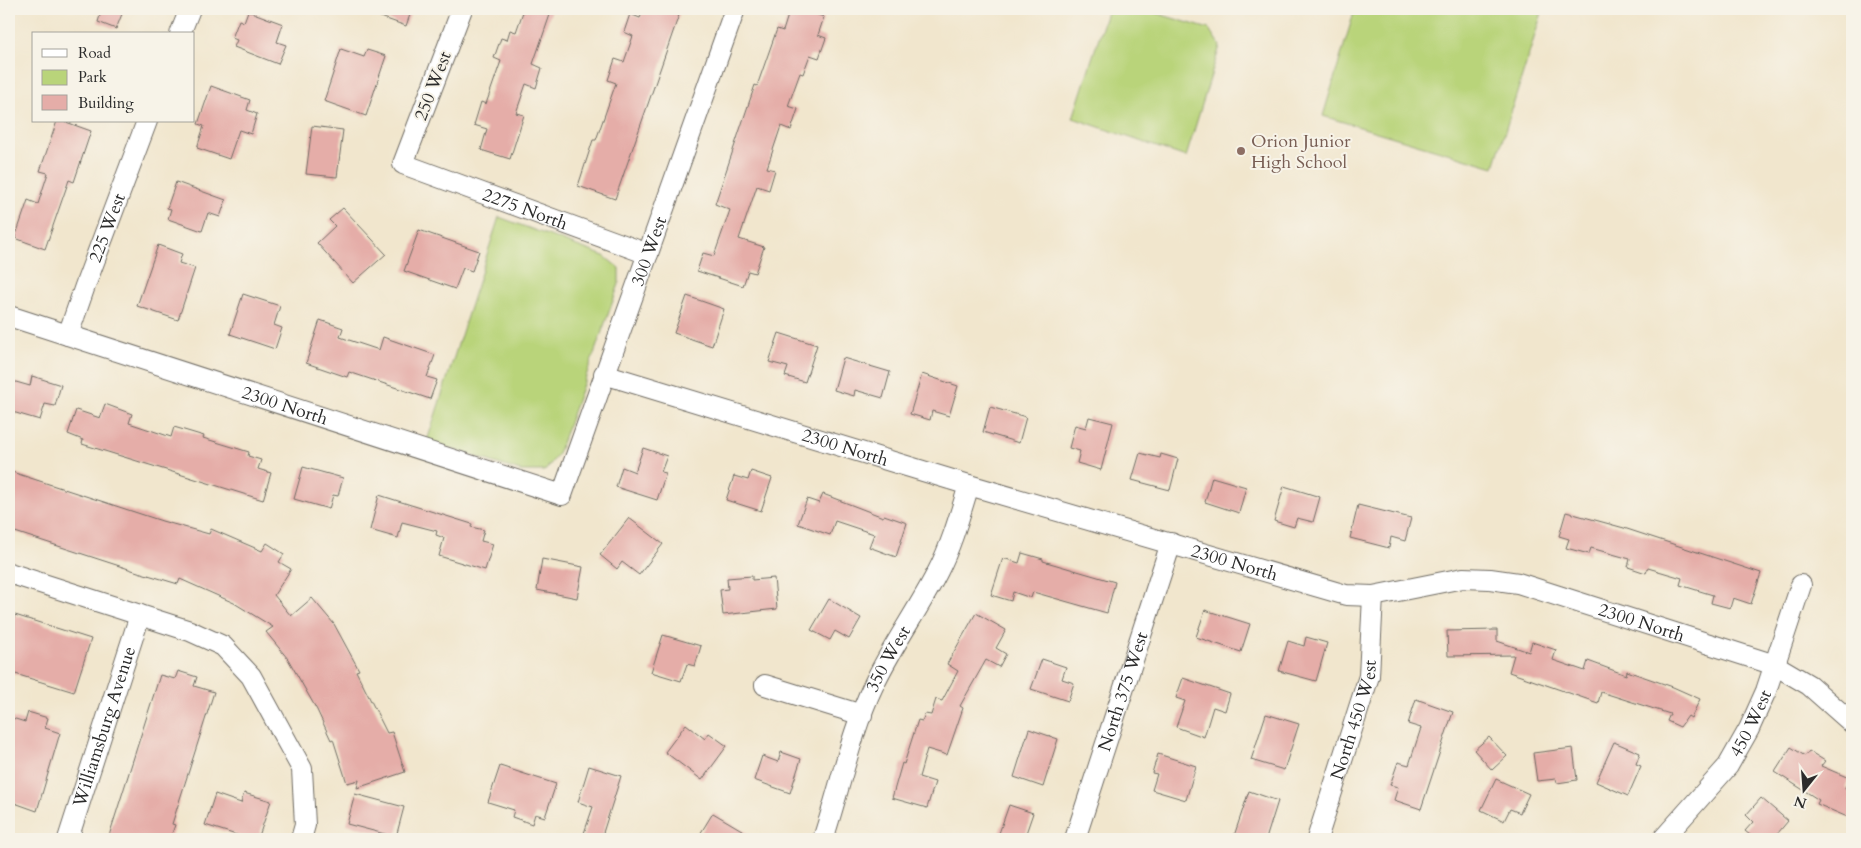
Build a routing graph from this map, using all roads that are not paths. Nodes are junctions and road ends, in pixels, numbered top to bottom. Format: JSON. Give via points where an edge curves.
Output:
{"nodes":[{"id":1,"x":190,"y":9,"type":"edge"},
{"id":2,"x":462,"y":9,"type":"edge"},
{"id":3,"x":735,"y":9,"type":"edge"},
{"id":4,"x":181,"y":32,"type":"edge"},
{"id":5,"x":147,"y":122,"type":"edge"},
{"id":6,"x":403,"y":164,"type":"joint"},
{"id":7,"x":648,"y":254,"type":"junction"},
{"id":8,"x":9,"y":316,"type":"edge"},
{"id":9,"x":68,"y":335,"type":"junction"},
{"id":10,"x":604,"y":374,"type":"junction"},
{"id":11,"x":969,"y":485,"type":"junction"},
{"id":12,"x":562,"y":494,"type":"joint"},
{"id":13,"x":1171,"y":543,"type":"junction"},
{"id":14,"x":9,"y":573,"type":"edge"},
{"id":15,"x":1801,"y":585,"type":"dead end"},
{"id":16,"x":1373,"y":596,"type":"junction"},
{"id":17,"x":140,"y":615,"type":"junction"},
{"id":18,"x":1776,"y":665,"type":"junction"},
{"id":19,"x":765,"y":685,"type":"dead end"},
{"id":20,"x":862,"y":715,"type":"junction"},
{"id":21,"x":1852,"y":723,"type":"edge"},
{"id":22,"x":68,"y":839,"type":"edge"},
{"id":23,"x":301,"y":839,"type":"edge"},
{"id":24,"x":824,"y":839,"type":"edge"},
{"id":25,"x":1075,"y":839,"type":"edge"},
{"id":26,"x":1317,"y":839,"type":"edge"},
{"id":27,"x":1663,"y":839,"type":"edge"}],
"edges":[{"from":1,"to":4,"type":"street"},
{"from":2,"to":6,"type":"street","name":"250 West"},
{"from":3,"to":7,"type":"street","name":"300 West"},
{"from":5,"to":9,"type":"street","name":"225 West"},
{"from":6,"to":7,"type":"street","name":"2275 North"},
{"from":7,"to":10,"type":"street","name":"300 West"},
{"from":8,"to":9,"type":"street","name":"2300 North"},
{"from":9,"to":12,"type":"street","name":"2300 North"},
{"from":10,"to":11,"type":"street","name":"2300 North"},
{"from":10,"to":12,"type":"street","name":"300 West"},
{"from":11,"to":13,"type":"street","name":"2300 North"},
{"from":11,"to":20,"type":"street","name":"350 West","via":[[939,570],[890,653]]},
{"from":13,"to":16,"type":"street","name":"2300 North","via":[[1346,595]]},
{"from":13,"to":25,"type":"street","name":"North 375 West"},
{"from":14,"to":17,"type":"street"},
{"from":15,"to":18,"type":"street","name":"450 West"},
{"from":16,"to":18,"type":"street","name":"2300 North","via":[[1463,578],[1499,580]]},
{"from":16,"to":26,"type":"street","name":"North 450 West","via":[[1369,676]]},
{"from":17,"to":22,"type":"street","name":"Williamsburg Avenue"},
{"from":17,"to":23,"type":"street","via":[[190,631],[223,646],[251,676],[302,769],[305,825]]},
{"from":18,"to":21,"type":"street","name":"2300 North","via":[[1809,685]]},
{"from":18,"to":27,"type":"street","name":"450 West","via":[[1749,729],[1728,766]]},
{"from":19,"to":20,"type":"street"},
{"from":20,"to":24,"type":"street","name":"350 West"}]}
